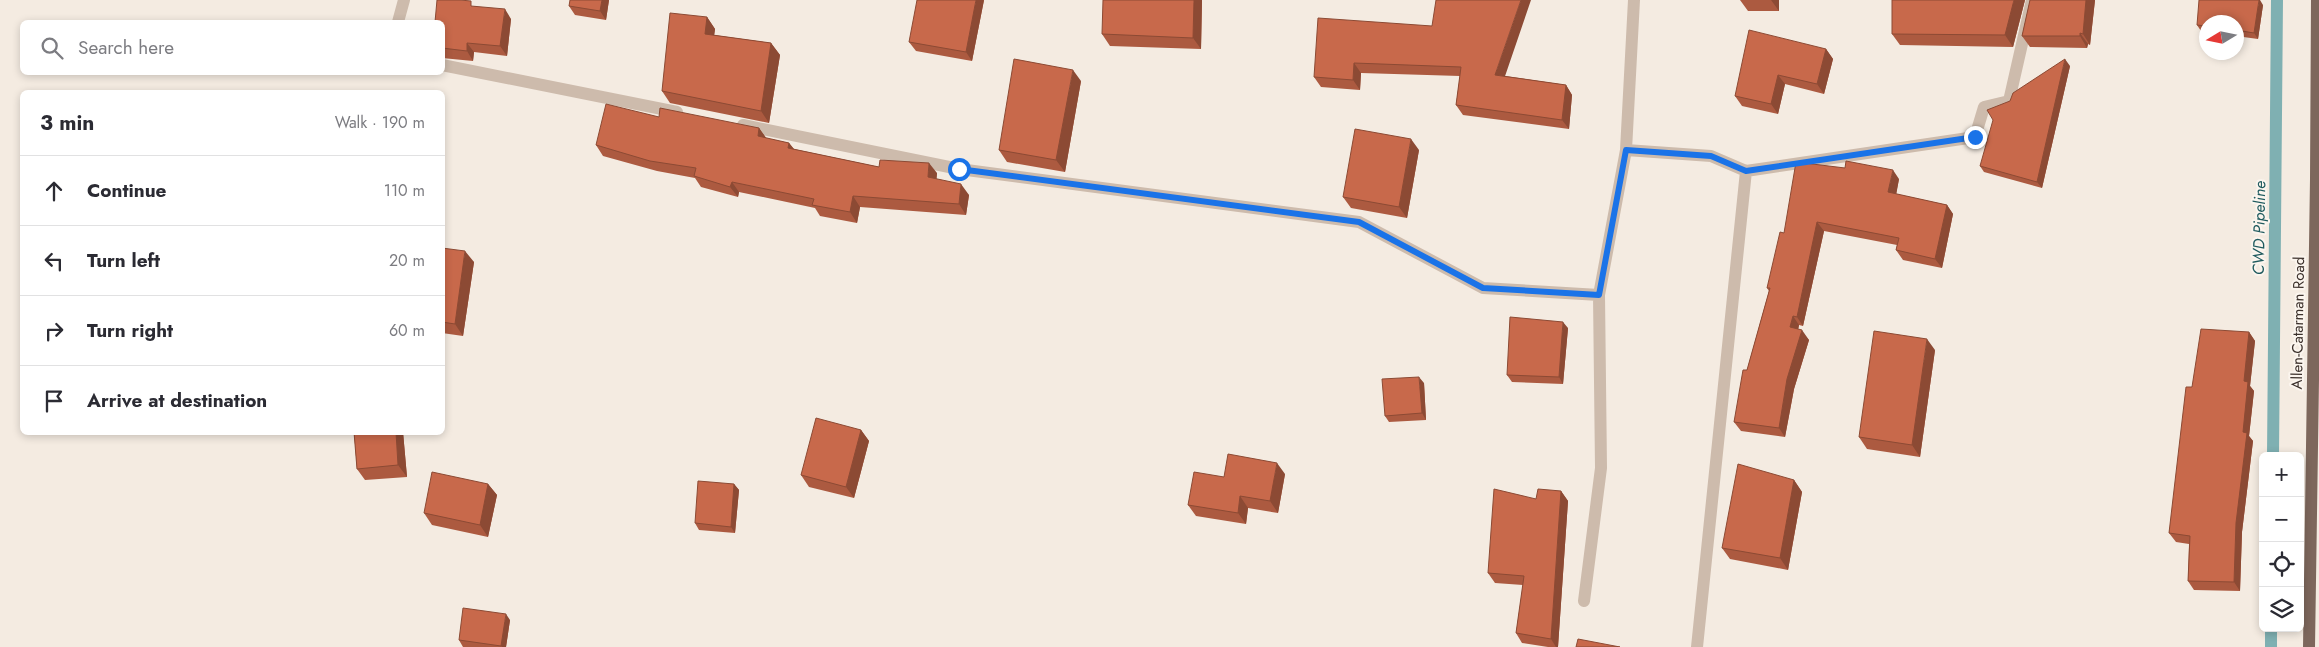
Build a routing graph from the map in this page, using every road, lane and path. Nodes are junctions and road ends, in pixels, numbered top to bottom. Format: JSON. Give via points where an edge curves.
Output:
{"nodes":[{"id":1,"x":404,"y":0,"type":"edge"},
{"id":2,"x":1634,"y":0,"type":"edge"},
{"id":3,"x":2032,"y":0,"type":"edge"},
{"id":4,"x":2317,"y":0,"type":"edge"},
{"id":5,"x":399,"y":20,"type":"edge"},
{"id":6,"x":445,"y":66,"type":"edge"},
{"id":7,"x":686,"y":114,"type":"edge"},
{"id":8,"x":735,"y":124,"type":"edge"},
{"id":9,"x":1626,"y":150,"type":"junction"},
{"id":10,"x":1746,"y":171,"type":"junction"},
{"id":11,"x":2318,"y":178,"type":"edge"},
{"id":12,"x":1599,"y":295,"type":"junction"},
{"id":13,"x":1584,"y":601,"type":"dead end"},
{"id":14,"x":1697,"y":647,"type":"edge"},
{"id":15,"x":2309,"y":647,"type":"edge"}],
"edges":[{"from":1,"to":5,"type":"street"},
{"from":2,"to":9,"type":"street"},
{"from":3,"to":10,"type":"street","via":[[2009,101],[1984,107],[1975,137]]},
{"from":4,"to":11,"type":"main road","name":"Allen-Catarman Road"},
{"from":6,"to":7,"type":"street"},
{"from":8,"to":12,"type":"street","via":[[959,169],[1359,222],[1483,288]]},
{"from":9,"to":10,"type":"street","via":[[1711,156]]},
{"from":9,"to":12,"type":"street"},
{"from":10,"to":14,"type":"street"},
{"from":11,"to":15,"type":"main road","name":"Allen-Catarman Road"},
{"from":12,"to":13,"type":"street","via":[[1602,468]]}]}
